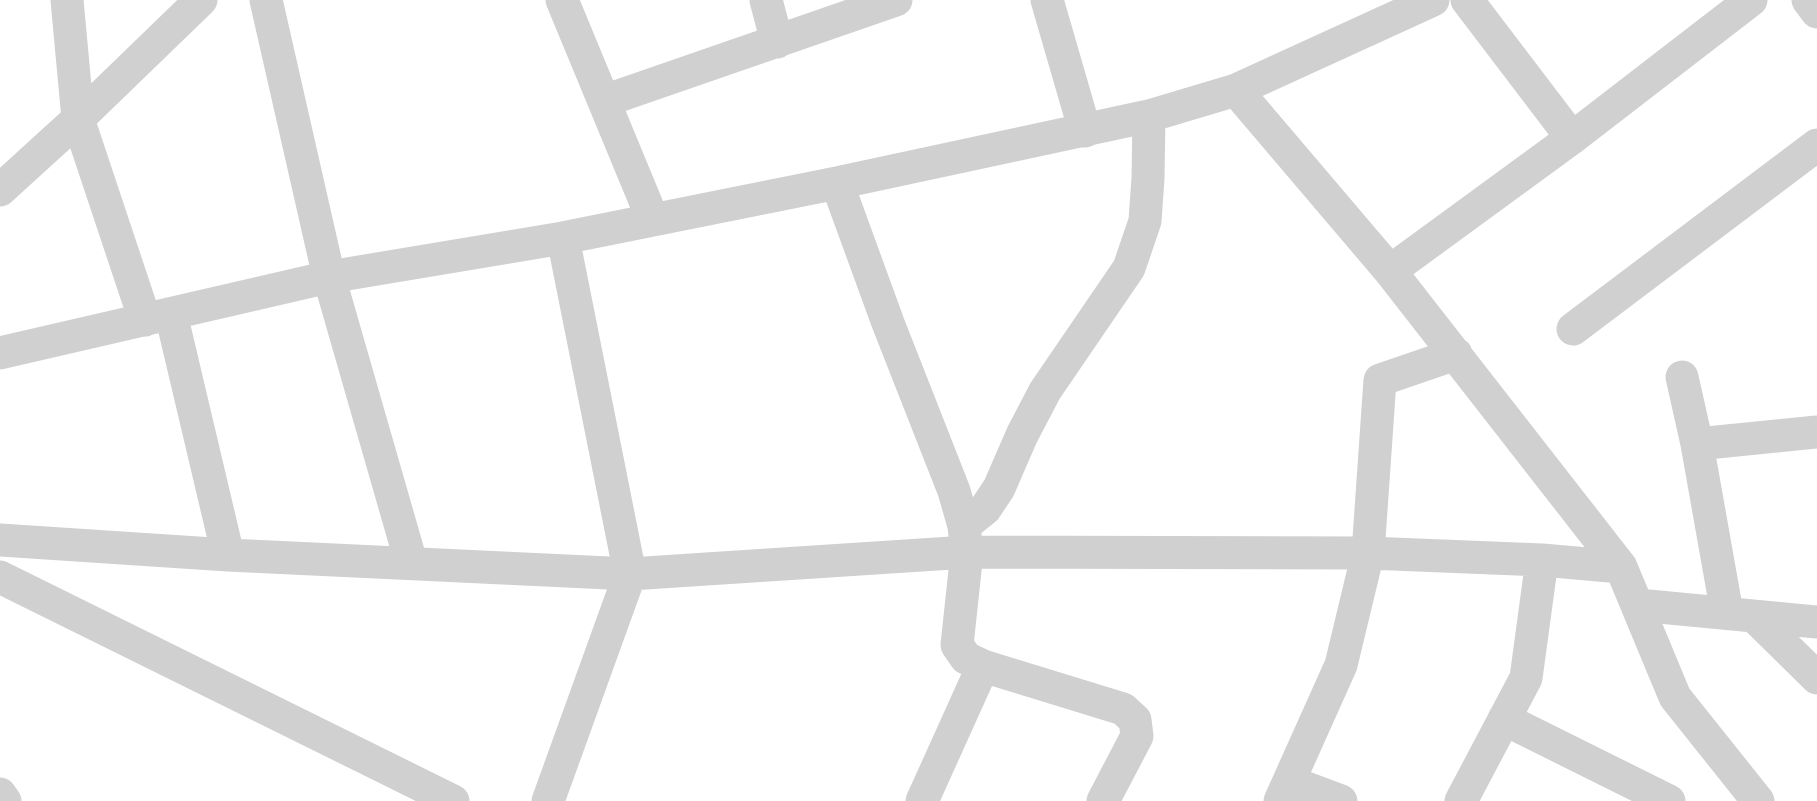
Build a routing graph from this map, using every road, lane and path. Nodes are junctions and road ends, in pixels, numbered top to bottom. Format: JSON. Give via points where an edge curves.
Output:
{"nodes":[{"id":1,"x":67,"y":0,"type":"edge"},
{"id":2,"x":201,"y":0,"type":"edge"},
{"id":3,"x":266,"y":0,"type":"edge"},
{"id":4,"x":562,"y":0,"type":"edge"},
{"id":5,"x":766,"y":0,"type":"edge"},
{"id":6,"x":896,"y":0,"type":"edge"},
{"id":7,"x":1047,"y":0,"type":"edge"},
{"id":8,"x":1433,"y":0,"type":"edge"},
{"id":9,"x":1467,"y":0,"type":"edge"},
{"id":10,"x":1751,"y":0,"type":"edge"},
{"id":11,"x":1808,"y":0,"type":"edge"},
{"id":12,"x":1817,"y":12,"type":"edge"},
{"id":13,"x":777,"y":42,"type":"junction"},
{"id":14,"x":1236,"y":90,"type":"junction"},
{"id":15,"x":604,"y":101,"type":"junction"},
{"id":16,"x":1149,"y":117,"type":"junction"},
{"id":17,"x":78,"y":119,"type":"junction"},
{"id":18,"x":1085,"y":131,"type":"junction"},
{"id":19,"x":1572,"y":138,"type":"junction"},
{"id":20,"x":1817,"y":146,"type":"edge"},
{"id":21,"x":837,"y":183,"type":"junction"},
{"id":22,"x":0,"y":190,"type":"edge"},
{"id":23,"x":653,"y":220,"type":"junction"},
{"id":24,"x":563,"y":238,"type":"junction"},
{"id":25,"x":1390,"y":271,"type":"junction"},
{"id":26,"x":329,"y":278,"type":"junction"},
{"id":27,"x":158,"y":317,"type":"junction"},
{"id":28,"x":1573,"y":329,"type":"dead end"},
{"id":29,"x":3,"y":344,"type":"edge"},
{"id":30,"x":1456,"y":354,"type":"junction"},
{"id":31,"x":1682,"y":377,"type":"dead end"},
{"id":32,"x":1817,"y":432,"type":"edge"},
{"id":33,"x":1697,"y":444,"type":"junction"},
{"id":34,"x":965,"y":539,"type":"junction"},
{"id":35,"x":0,"y":540,"type":"edge"},
{"id":36,"x":1368,"y":553,"type":"junction"},
{"id":37,"x":228,"y":555,"type":"junction"},
{"id":38,"x":1542,"y":560,"type":"junction"},
{"id":39,"x":411,"y":562,"type":"junction"},
{"id":40,"x":1622,"y":567,"type":"junction"},
{"id":41,"x":630,"y":574,"type":"junction"},
{"id":42,"x":0,"y":577,"type":"edge"},
{"id":43,"x":1638,"y":605,"type":"junction"},
{"id":44,"x":1741,"y":615,"type":"junction"},
{"id":45,"x":1817,"y":622,"type":"edge"},
{"id":46,"x":982,"y":666,"type":"junction"},
{"id":47,"x":1817,"y":678,"type":"edge"},
{"id":48,"x":1504,"y":718,"type":"junction"},
{"id":49,"x":1285,"y":791,"type":"edge"},
{"id":50,"x":0,"y":794,"type":"edge"},
{"id":51,"x":447,"y":800,"type":"edge"},
{"id":52,"x":5,"y":801,"type":"edge"},
{"id":53,"x":548,"y":801,"type":"edge"},
{"id":54,"x":922,"y":801,"type":"edge"},
{"id":55,"x":1103,"y":801,"type":"edge"},
{"id":56,"x":1341,"y":801,"type":"edge"},
{"id":57,"x":1461,"y":801,"type":"edge"},
{"id":58,"x":1669,"y":801,"type":"edge"},
{"id":59,"x":1758,"y":801,"type":"edge"}],
"edges":[{"from":1,"to":17,"type":"street"},
{"from":2,"to":17,"type":"street"},
{"from":3,"to":26,"type":"street"},
{"from":4,"to":15,"type":"street"},
{"from":5,"to":13,"type":"street"},
{"from":6,"to":13,"type":"street"},
{"from":7,"to":18,"type":"street"},
{"from":8,"to":14,"type":"street"},
{"from":9,"to":19,"type":"street"},
{"from":10,"to":19,"type":"street"},
{"from":11,"to":12,"type":"street"},
{"from":13,"to":15,"type":"street"},
{"from":14,"to":16,"type":"street"},
{"from":14,"to":25,"type":"street"},
{"from":15,"to":23,"type":"street"},
{"from":16,"to":18,"type":"street"},
{"from":16,"to":34,"type":"street","via":[[1145,221],[1129,268],[1045,391],[999,488]]},
{"from":17,"to":22,"type":"street"},
{"from":17,"to":27,"type":"street"},
{"from":18,"to":21,"type":"street"},
{"from":19,"to":25,"type":"street"},
{"from":20,"to":28,"type":"street"},
{"from":21,"to":23,"type":"street"},
{"from":21,"to":34,"type":"street","via":[[954,491]]},
{"from":23,"to":24,"type":"street"},
{"from":24,"to":26,"type":"street"},
{"from":24,"to":41,"type":"street"},
{"from":25,"to":30,"type":"street"},
{"from":26,"to":27,"type":"street"},
{"from":26,"to":39,"type":"street"},
{"from":27,"to":29,"type":"street"},
{"from":27,"to":37,"type":"street"},
{"from":30,"to":36,"type":"street","via":[[1380,380]]},
{"from":30,"to":40,"type":"street"},
{"from":31,"to":33,"type":"street"},
{"from":32,"to":33,"type":"street"},
{"from":33,"to":44,"type":"street"},
{"from":34,"to":36,"type":"street"},
{"from":34,"to":41,"type":"street"},
{"from":34,"to":46,"type":"street","via":[[957,645],[966,658]]},
{"from":35,"to":37,"type":"street"},
{"from":36,"to":38,"type":"street"},
{"from":36,"to":49,"type":"street","via":[[1341,665]]},
{"from":37,"to":39,"type":"street"},
{"from":38,"to":40,"type":"street"},
{"from":38,"to":48,"type":"street","via":[[1526,678]]},
{"from":39,"to":41,"type":"street"},
{"from":40,"to":43,"type":"street"},
{"from":41,"to":53,"type":"street"},
{"from":42,"to":51,"type":"street"},
{"from":43,"to":44,"type":"street"},
{"from":43,"to":59,"type":"street","via":[[1675,697]]},
{"from":44,"to":45,"type":"street"},
{"from":44,"to":47,"type":"street"},
{"from":46,"to":54,"type":"street"},
{"from":46,"to":55,"type":"street","via":[[1123,709],[1135,720],[1137,736]]},
{"from":48,"to":57,"type":"street"},
{"from":48,"to":58,"type":"street"},
{"from":49,"to":56,"type":"street"},
{"from":50,"to":52,"type":"street"}]}
